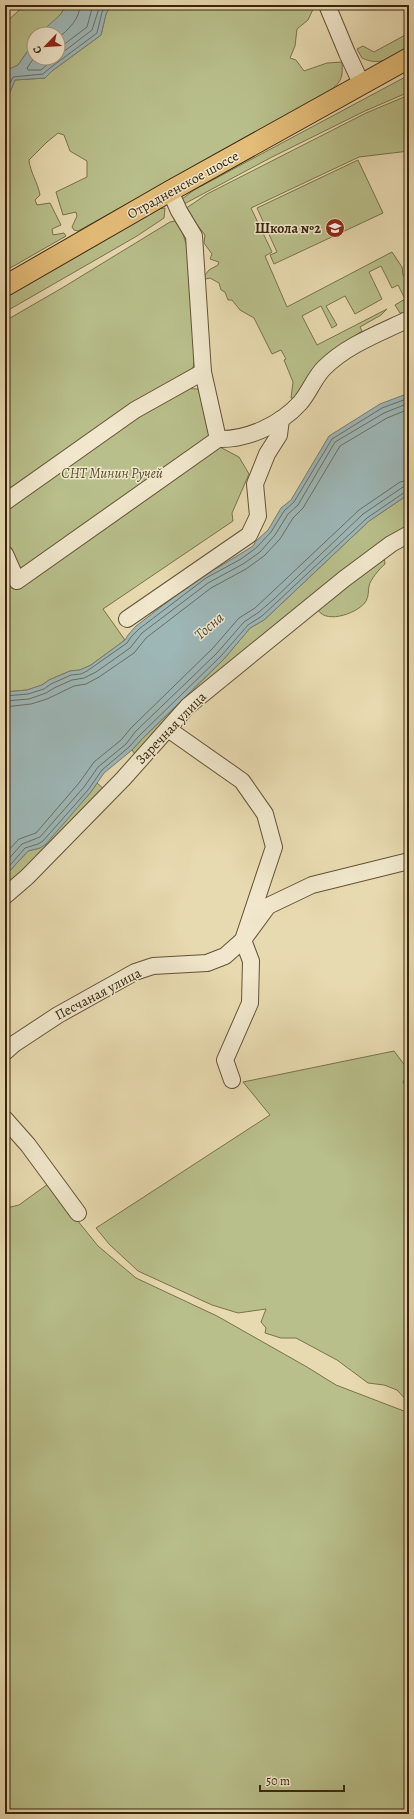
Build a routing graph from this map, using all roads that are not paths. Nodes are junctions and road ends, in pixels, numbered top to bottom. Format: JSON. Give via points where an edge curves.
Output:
{"nodes":[{"id":1,"x":328,"y":5,"type":"edge"},
{"id":2,"x":409,"y":58,"type":"edge"},
{"id":3,"x":362,"y":85,"type":"junction"},
{"id":4,"x":170,"y":191,"type":"junction"},
{"id":5,"x":5,"y":286,"type":"edge"},
{"id":6,"x":409,"y":320,"type":"edge"},
{"id":7,"x":203,"y":372,"type":"junction"},
{"id":8,"x":281,"y":419,"type":"junction"},
{"id":9,"x":218,"y":439,"type":"junction"},
{"id":10,"x":5,"y":502,"type":"edge"},
{"id":11,"x":409,"y":534,"type":"edge"},
{"id":12,"x":5,"y":554,"type":"edge"},
{"id":13,"x":127,"y":618,"type":"dead end"},
{"id":14,"x":168,"y":729,"type":"junction"},
{"id":15,"x":409,"y":861,"type":"edge"},
{"id":16,"x":5,"y":896,"type":"edge"},
{"id":17,"x":243,"y":940,"type":"junction"},
{"id":18,"x":5,"y":1052,"type":"edge"},
{"id":19,"x":232,"y":1080,"type":"dead end"},
{"id":20,"x":5,"y":1119,"type":"edge"},
{"id":21,"x":78,"y":1213,"type":"dead end"}],
"edges":[{"from":1,"to":3,"type":"street"},
{"from":2,"to":3,"type":"main road","name":"Отрадненское шоссе"},
{"from":3,"to":4,"type":"main road","name":"Отрадненское шоссе"},
{"from":4,"to":5,"type":"main road","name":"Отрадненское шоссе"},
{"from":4,"to":7,"type":"street","via":[[194,236]]},
{"from":6,"to":8,"type":"street","via":[[347,350],[324,369],[300,403]]},
{"from":7,"to":9,"type":"street"},
{"from":7,"to":10,"type":"street","via":[[135,410]]},
{"from":8,"to":9,"type":"street","via":[[244,437]]},
{"from":8,"to":13,"type":"street","via":[[278,435],[254,484],[258,516],[249,535]]},
{"from":9,"to":12,"type":"street","via":[[17,581]]},
{"from":11,"to":14,"type":"street","name":"Заречная улица","via":[[391,544],[344,579],[188,706]]},
{"from":14,"to":16,"type":"street","name":"Заречная улица","via":[[27,877]]},
{"from":14,"to":17,"type":"street","via":[[242,781],[265,814],[274,847]]},
{"from":15,"to":17,"type":"street","name":"Песчаная улица","via":[[312,885],[268,906]]},
{"from":17,"to":18,"type":"street","name":"Песчаная улица","via":[[225,956],[207,963],[154,966],[135,972],[58,1015]]},
{"from":17,"to":19,"type":"street","via":[[251,960],[250,1003],[225,1060]]},
{"from":20,"to":21,"type":"street","via":[[32,1150]]}]}
